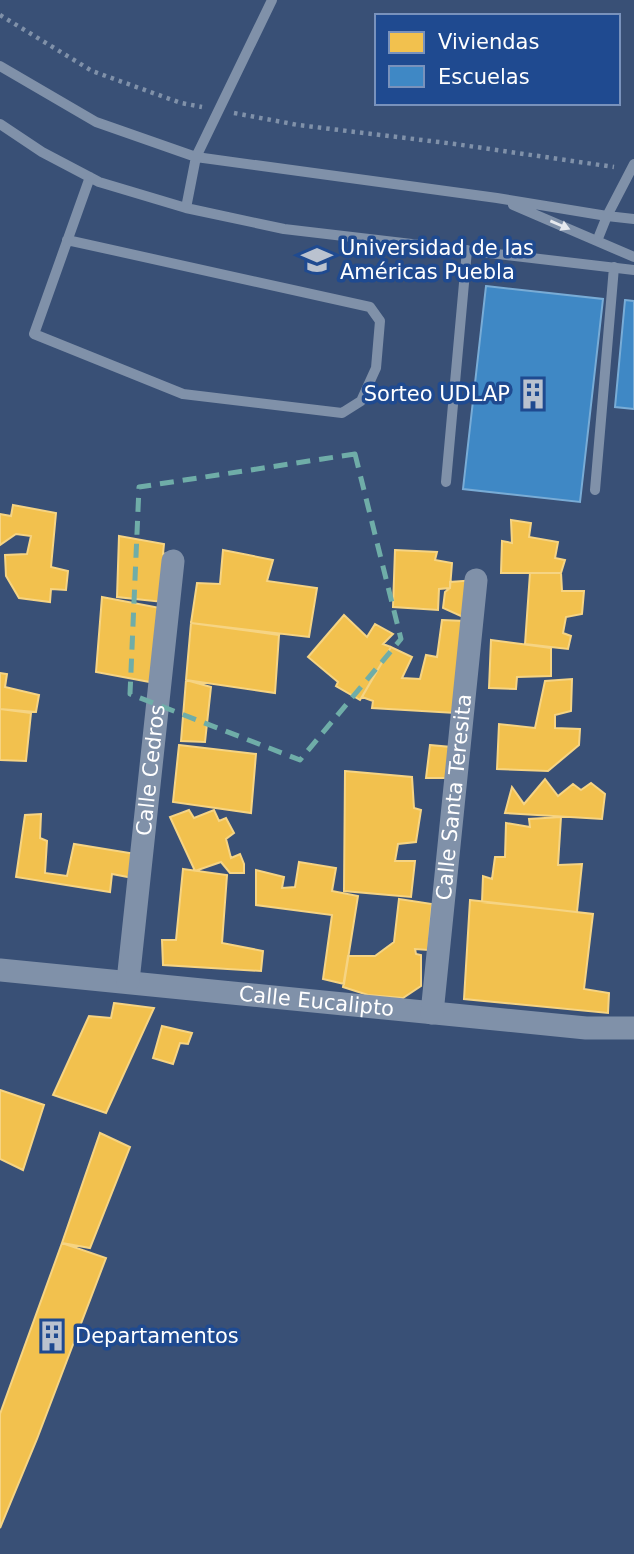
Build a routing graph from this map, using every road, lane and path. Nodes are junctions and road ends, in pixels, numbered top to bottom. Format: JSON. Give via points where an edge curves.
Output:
{"nodes":[{"id":1,"x":272,"y":0,"type":"edge"},
{"id":2,"x":0,"y":15,"type":"edge"},
{"id":3,"x":0,"y":66,"type":"edge"},
{"id":4,"x":219,"y":110,"type":"junction"},
{"id":5,"x":0,"y":124,"type":"edge"},
{"id":6,"x":196,"y":157,"type":"junction"},
{"id":7,"x":633,"y":167,"type":"edge"},
{"id":8,"x":90,"y":177,"type":"junction"},
{"id":9,"x":497,"y":198,"type":"junction"},
{"id":10,"x":186,"y":208,"type":"junction"},
{"id":11,"x":607,"y":216,"type":"junction"},
{"id":12,"x":634,"y":219,"type":"edge"},
{"id":13,"x":67,"y":240,"type":"junction"},
{"id":14,"x":597,"y":241,"type":"junction"},
{"id":15,"x":467,"y":250,"type":"junction"},
{"id":16,"x":634,"y":257,"type":"edge"},
{"id":17,"x":614,"y":267,"type":"junction"},
{"id":18,"x":634,"y":270,"type":"edge"},
{"id":19,"x":446,"y":482,"type":"dead end"},
{"id":20,"x":595,"y":490,"type":"dead end"},
{"id":21,"x":173,"y":561,"type":"dead end"},
{"id":22,"x":476,"y":580,"type":"dead end"},
{"id":23,"x":0,"y":970,"type":"edge"},
{"id":24,"x":128,"y":982,"type":"junction"},
{"id":25,"x":432,"y":1013,"type":"junction"},
{"id":26,"x":634,"y":1028,"type":"edge"}],
"edges":[{"from":1,"to":4,"type":"lane"},
{"from":2,"to":4,"type":"path","via":[[92,71],[181,103]]},
{"from":3,"to":6,"type":"lane","via":[[96,122]]},
{"from":4,"to":6,"type":"lane"},
{"from":4,"to":7,"type":"path","via":[[298,125]]},
{"from":5,"to":8,"type":"lane"},
{"from":6,"to":9,"type":"lane"},
{"from":6,"to":10,"type":"lane"},
{"from":7,"to":11,"type":"lane"},
{"from":8,"to":10,"type":"lane"},
{"from":8,"to":13,"type":"lane"},
{"from":9,"to":11,"type":"lane"},
{"from":9,"to":14,"type":"lane","one_way":true},
{"from":10,"to":15,"type":"lane","via":[[284,229]]},
{"from":11,"to":12,"type":"lane"},
{"from":11,"to":14,"type":"lane"},
{"from":13,"to":13,"type":"lane","via":[[34,334],[183,394],[342,413],[361,401],[376,368],[380,321],[370,307]]},
{"from":14,"to":16,"type":"lane"},
{"from":15,"to":17,"type":"lane"},
{"from":15,"to":19,"type":"lane"},
{"from":17,"to":18,"type":"lane"},
{"from":17,"to":20,"type":"lane"},
{"from":21,"to":24,"type":"street","name":"Calle Cedros"},
{"from":22,"to":25,"type":"street","name":"Calle Santa Teresita"},
{"from":23,"to":24,"type":"street","name":"Calle Eucalipto"},
{"from":24,"to":25,"type":"street","name":"Calle Eucalipto"},
{"from":25,"to":26,"type":"street","name":"Calle Eucalipto","via":[[586,1028]]}]}
